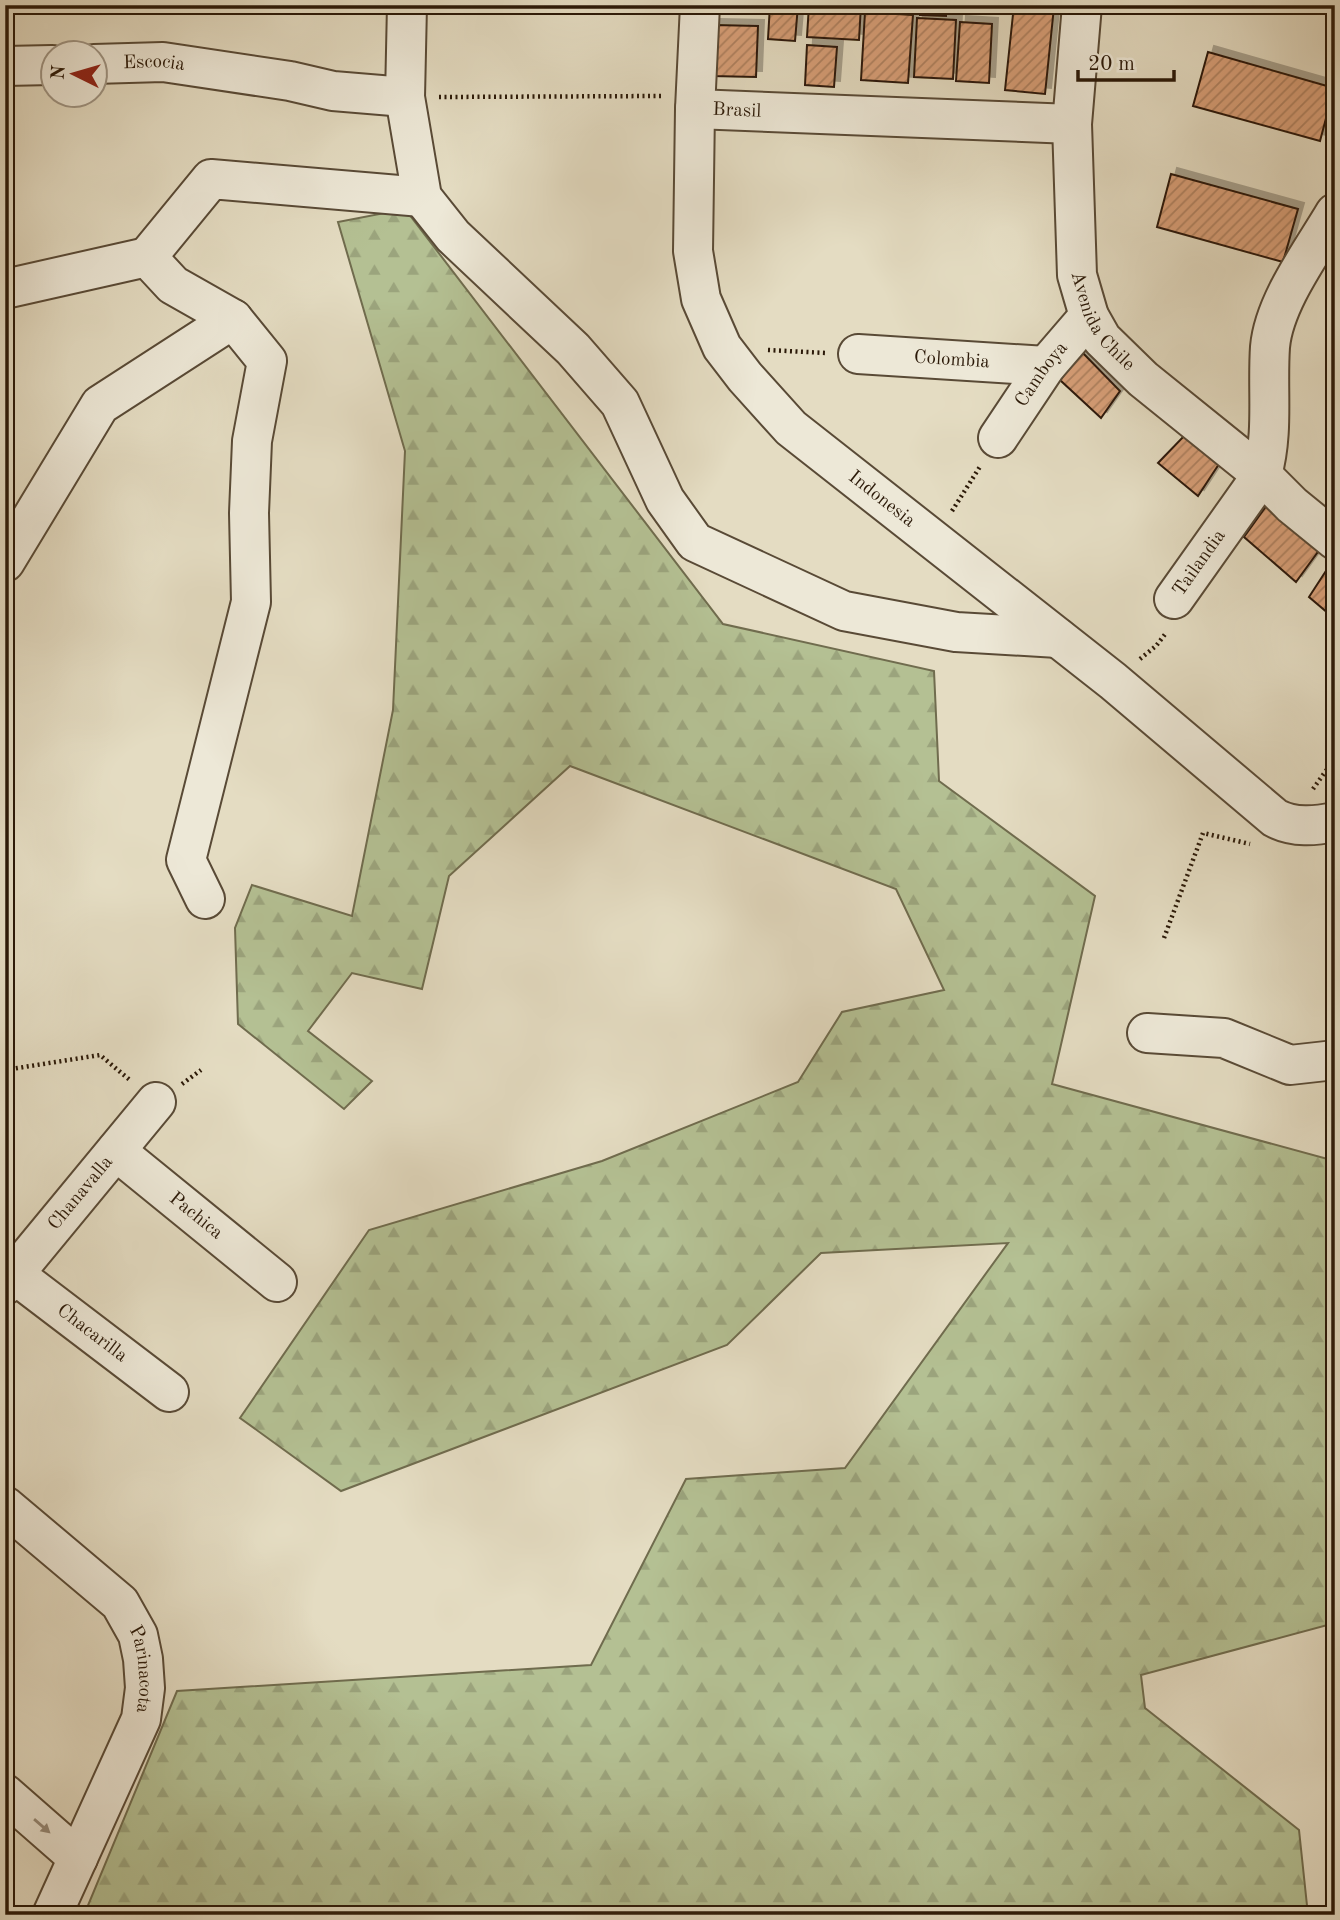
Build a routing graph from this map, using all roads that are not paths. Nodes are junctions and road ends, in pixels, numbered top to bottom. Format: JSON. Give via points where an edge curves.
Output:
{"nodes":[{"id":1,"x":407,"y":5,"type":"edge"},
{"id":2,"x":700,"y":5,"type":"edge"},
{"id":3,"x":1082,"y":5,"type":"edge"},
{"id":4,"x":108,"y":64,"type":"edge"},
{"id":5,"x":38,"y":65,"type":"edge"},
{"id":6,"x":5,"y":66,"type":"edge"},
{"id":7,"x":405,"y":97,"type":"junction"},
{"id":8,"x":695,"y":109,"type":"junction"},
{"id":9,"x":1072,"y":124,"type":"junction"},
{"id":10,"x":422,"y":197,"type":"junction"},
{"id":11,"x":1335,"y":213,"type":"edge"},
{"id":12,"x":147,"y":257,"type":"junction"},
{"id":13,"x":5,"y":289,"type":"edge"},
{"id":14,"x":1089,"y":316,"type":"junction"},
{"id":15,"x":233,"y":319,"type":"junction"},
{"id":16,"x":858,"y":354,"type":"road end"},
{"id":17,"x":1046,"y":366,"type":"junction"},
{"id":18,"x":998,"y":438,"type":"road end"},
{"id":19,"x":1262,"y":475,"type":"junction"},
{"id":20,"x":1335,"y":540,"type":"edge"},
{"id":21,"x":5,"y":562,"type":"edge"},
{"id":22,"x":1174,"y":599,"type":"road end"},
{"id":23,"x":1058,"y":638,"type":"junction"},
{"id":24,"x":1335,"y":822,"type":"edge"},
{"id":25,"x":205,"y":899,"type":"dead end"},
{"id":26,"x":1147,"y":1033,"type":"dead end"},
{"id":27,"x":1335,"y":1060,"type":"edge"},
{"id":28,"x":156,"y":1102,"type":"road end"},
{"id":29,"x":116,"y":1150,"type":"junction"},
{"id":30,"x":10,"y":1279,"type":"edge"},
{"id":31,"x":277,"y":1282,"type":"dead end"},
{"id":32,"x":169,"y":1392,"type":"dead end"},
{"id":33,"x":5,"y":1506,"type":"edge"},
{"id":34,"x":5,"y":1794,"type":"edge"},
{"id":35,"x":78,"y":1858,"type":"junction"},
{"id":36,"x":52,"y":1915,"type":"edge"}],
"edges":[{"from":1,"to":7,"type":"street"},
{"from":2,"to":8,"type":"street","name":"Indonesia"},
{"from":3,"to":9,"type":"street","name":"Avenida Chile"},
{"from":4,"to":7,"type":"street","name":"Escocia","via":[[163,62]]},
{"from":5,"to":6,"type":"street"},
{"from":7,"to":10,"type":"street"},
{"from":8,"to":9,"type":"street","name":"Brasil"},
{"from":8,"to":23,"type":"street","name":"Indonesia","via":[[693,251],[701,299],[722,347],[791,428]]},
{"from":9,"to":14,"type":"street","name":"Avenida Chile","via":[[1077,275]]},
{"from":10,"to":12,"type":"street","via":[[211,179]]},
{"from":10,"to":23,"type":"street","via":[[453,236],[573,349],[620,403],[665,500],[695,542],[844,611],[956,632]]},
{"from":11,"to":19,"type":"street","via":[[1277,319],[1270,345],[1269,442]]},
{"from":12,"to":13,"type":"street"},
{"from":12,"to":15,"type":"street","via":[[173,285]]},
{"from":14,"to":17,"type":"street","name":"Camboya"},
{"from":14,"to":19,"type":"street","name":"Avenida Chile","via":[[1102,339],[1143,379]]},
{"from":15,"to":21,"type":"street","via":[[100,405]]},
{"from":15,"to":25,"type":"street","via":[[267,361],[252,441],[251,602],[186,860]]},
{"from":16,"to":17,"type":"street","name":"Colombia"},
{"from":17,"to":18,"type":"street","name":"Camboya"},
{"from":19,"to":20,"type":"street","name":"Avenida Chile"},
{"from":19,"to":22,"type":"street","name":"Tailandia"},
{"from":23,"to":24,"type":"street","name":"Indonesia","via":[[1275,818],[1288,825]]},
{"from":26,"to":27,"type":"street","via":[[1224,1038],[1290,1065]]},
{"from":28,"to":29,"type":"street","name":"Chanavalla"},
{"from":29,"to":30,"type":"street","name":"Chanavalla"},
{"from":29,"to":31,"type":"street","name":"Pachica"},
{"from":30,"to":32,"type":"street","name":"Chacarilla"},
{"from":33,"to":35,"type":"street","name":"Parinacota","via":[[120,1603],[138,1634],[145,1688],[141,1719]]},
{"from":34,"to":35,"type":"street","one_way":true},
{"from":35,"to":36,"type":"street","name":"Parinacota"}]}
